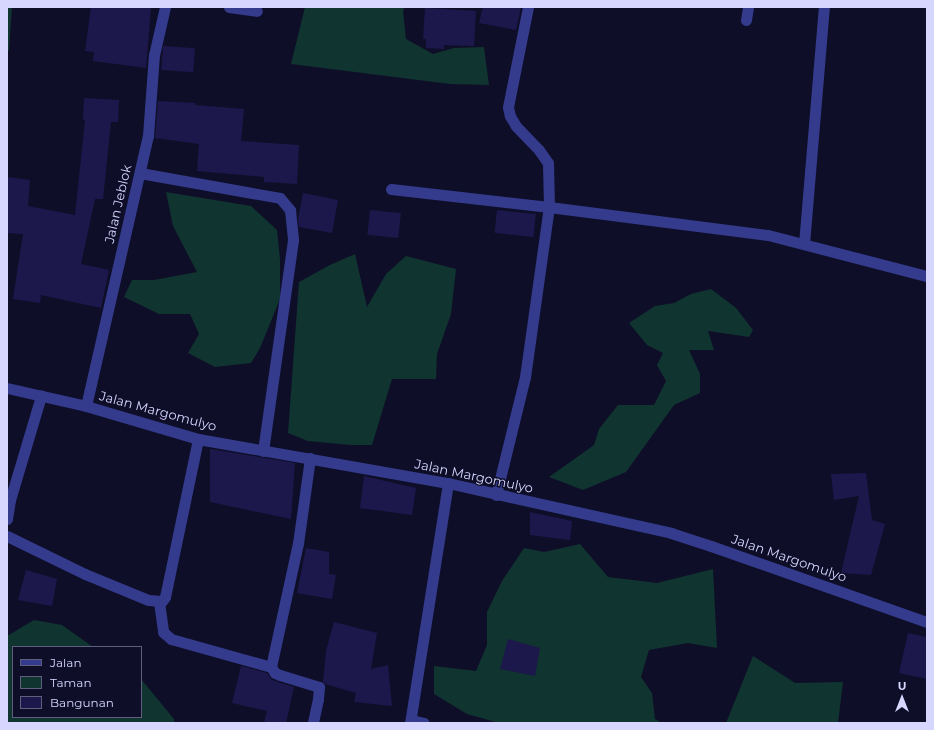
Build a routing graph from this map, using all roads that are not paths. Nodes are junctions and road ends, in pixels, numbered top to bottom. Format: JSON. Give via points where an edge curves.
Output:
{"nodes":[{"id":1,"x":164,"y":7,"type":"edge"},
{"id":2,"x":228,"y":7,"type":"edge"},
{"id":3,"x":528,"y":7,"type":"edge"},
{"id":4,"x":748,"y":7,"type":"edge"},
{"id":5,"x":824,"y":7,"type":"edge"},
{"id":6,"x":257,"y":11,"type":"dead end"},
{"id":7,"x":746,"y":20,"type":"dead end"},
{"id":8,"x":140,"y":174,"type":"junction"},
{"id":9,"x":391,"y":189,"type":"dead end"},
{"id":10,"x":549,"y":207,"type":"junction"},
{"id":11,"x":804,"y":244,"type":"junction"},
{"id":12,"x":927,"y":276,"type":"edge"},
{"id":13,"x":7,"y":388,"type":"edge"},
{"id":14,"x":41,"y":396,"type":"junction"},
{"id":15,"x":86,"y":406,"type":"junction"},
{"id":16,"x":198,"y":438,"type":"junction"},
{"id":17,"x":263,"y":451,"type":"junction"},
{"id":18,"x":310,"y":458,"type":"junction"},
{"id":19,"x":448,"y":483,"type":"junction"},
{"id":20,"x":496,"y":495,"type":"junction"},
{"id":21,"x":7,"y":519,"type":"edge"},
{"id":22,"x":7,"y":536,"type":"edge"},
{"id":23,"x":158,"y":602,"type":"junction"},
{"id":24,"x":927,"y":622,"type":"edge"},
{"id":25,"x":271,"y":667,"type":"junction"},
{"id":26,"x":410,"y":721,"type":"edge"},
{"id":27,"x":312,"y":723,"type":"edge"},
{"id":28,"x":424,"y":723,"type":"edge"}],
"edges":[{"from":1,"to":8,"type":"street","name":"Jalan Jeblok","via":[[154,55],[151,110]]},
{"from":2,"to":6,"type":"street"},
{"from":3,"to":10,"type":"street","via":[[508,107],[516,126],[548,163]]},
{"from":4,"to":7,"type":"street"},
{"from":5,"to":11,"type":"street"},
{"from":8,"to":15,"type":"street","name":"Jalan Jeblok"},
{"from":8,"to":17,"type":"street","via":[[280,198],[290,210],[293,240]]},
{"from":9,"to":10,"type":"street"},
{"from":10,"to":11,"type":"street","via":[[768,235]]},
{"from":10,"to":20,"type":"street","via":[[525,377]]},
{"from":11,"to":12,"type":"street"},
{"from":13,"to":14,"type":"street","name":"Jalan Margomulyo"},
{"from":14,"to":15,"type":"street","name":"Jalan Margomulyo"},
{"from":14,"to":21,"type":"street","via":[[10,500]]},
{"from":15,"to":16,"type":"street","name":"Jalan Margomulyo"},
{"from":16,"to":17,"type":"street","name":"Jalan Margomulyo"},
{"from":16,"to":23,"type":"street","via":[[165,597]]},
{"from":17,"to":18,"type":"street","name":"Jalan Margomulyo"},
{"from":18,"to":19,"type":"street","name":"Jalan Margomulyo"},
{"from":18,"to":25,"type":"street","via":[[298,543]]},
{"from":19,"to":20,"type":"street","name":"Jalan Margomulyo"},
{"from":19,"to":26,"type":"street"},
{"from":20,"to":24,"type":"street","name":"Jalan Margomulyo","via":[[671,534],[712,546]]},
{"from":22,"to":23,"type":"street","via":[[85,574]]},
{"from":23,"to":25,"type":"street","via":[[163,632],[171,639]]},
{"from":25,"to":27,"type":"street","via":[[275,673],[319,687]]},
{"from":26,"to":28,"type":"street"}]}
